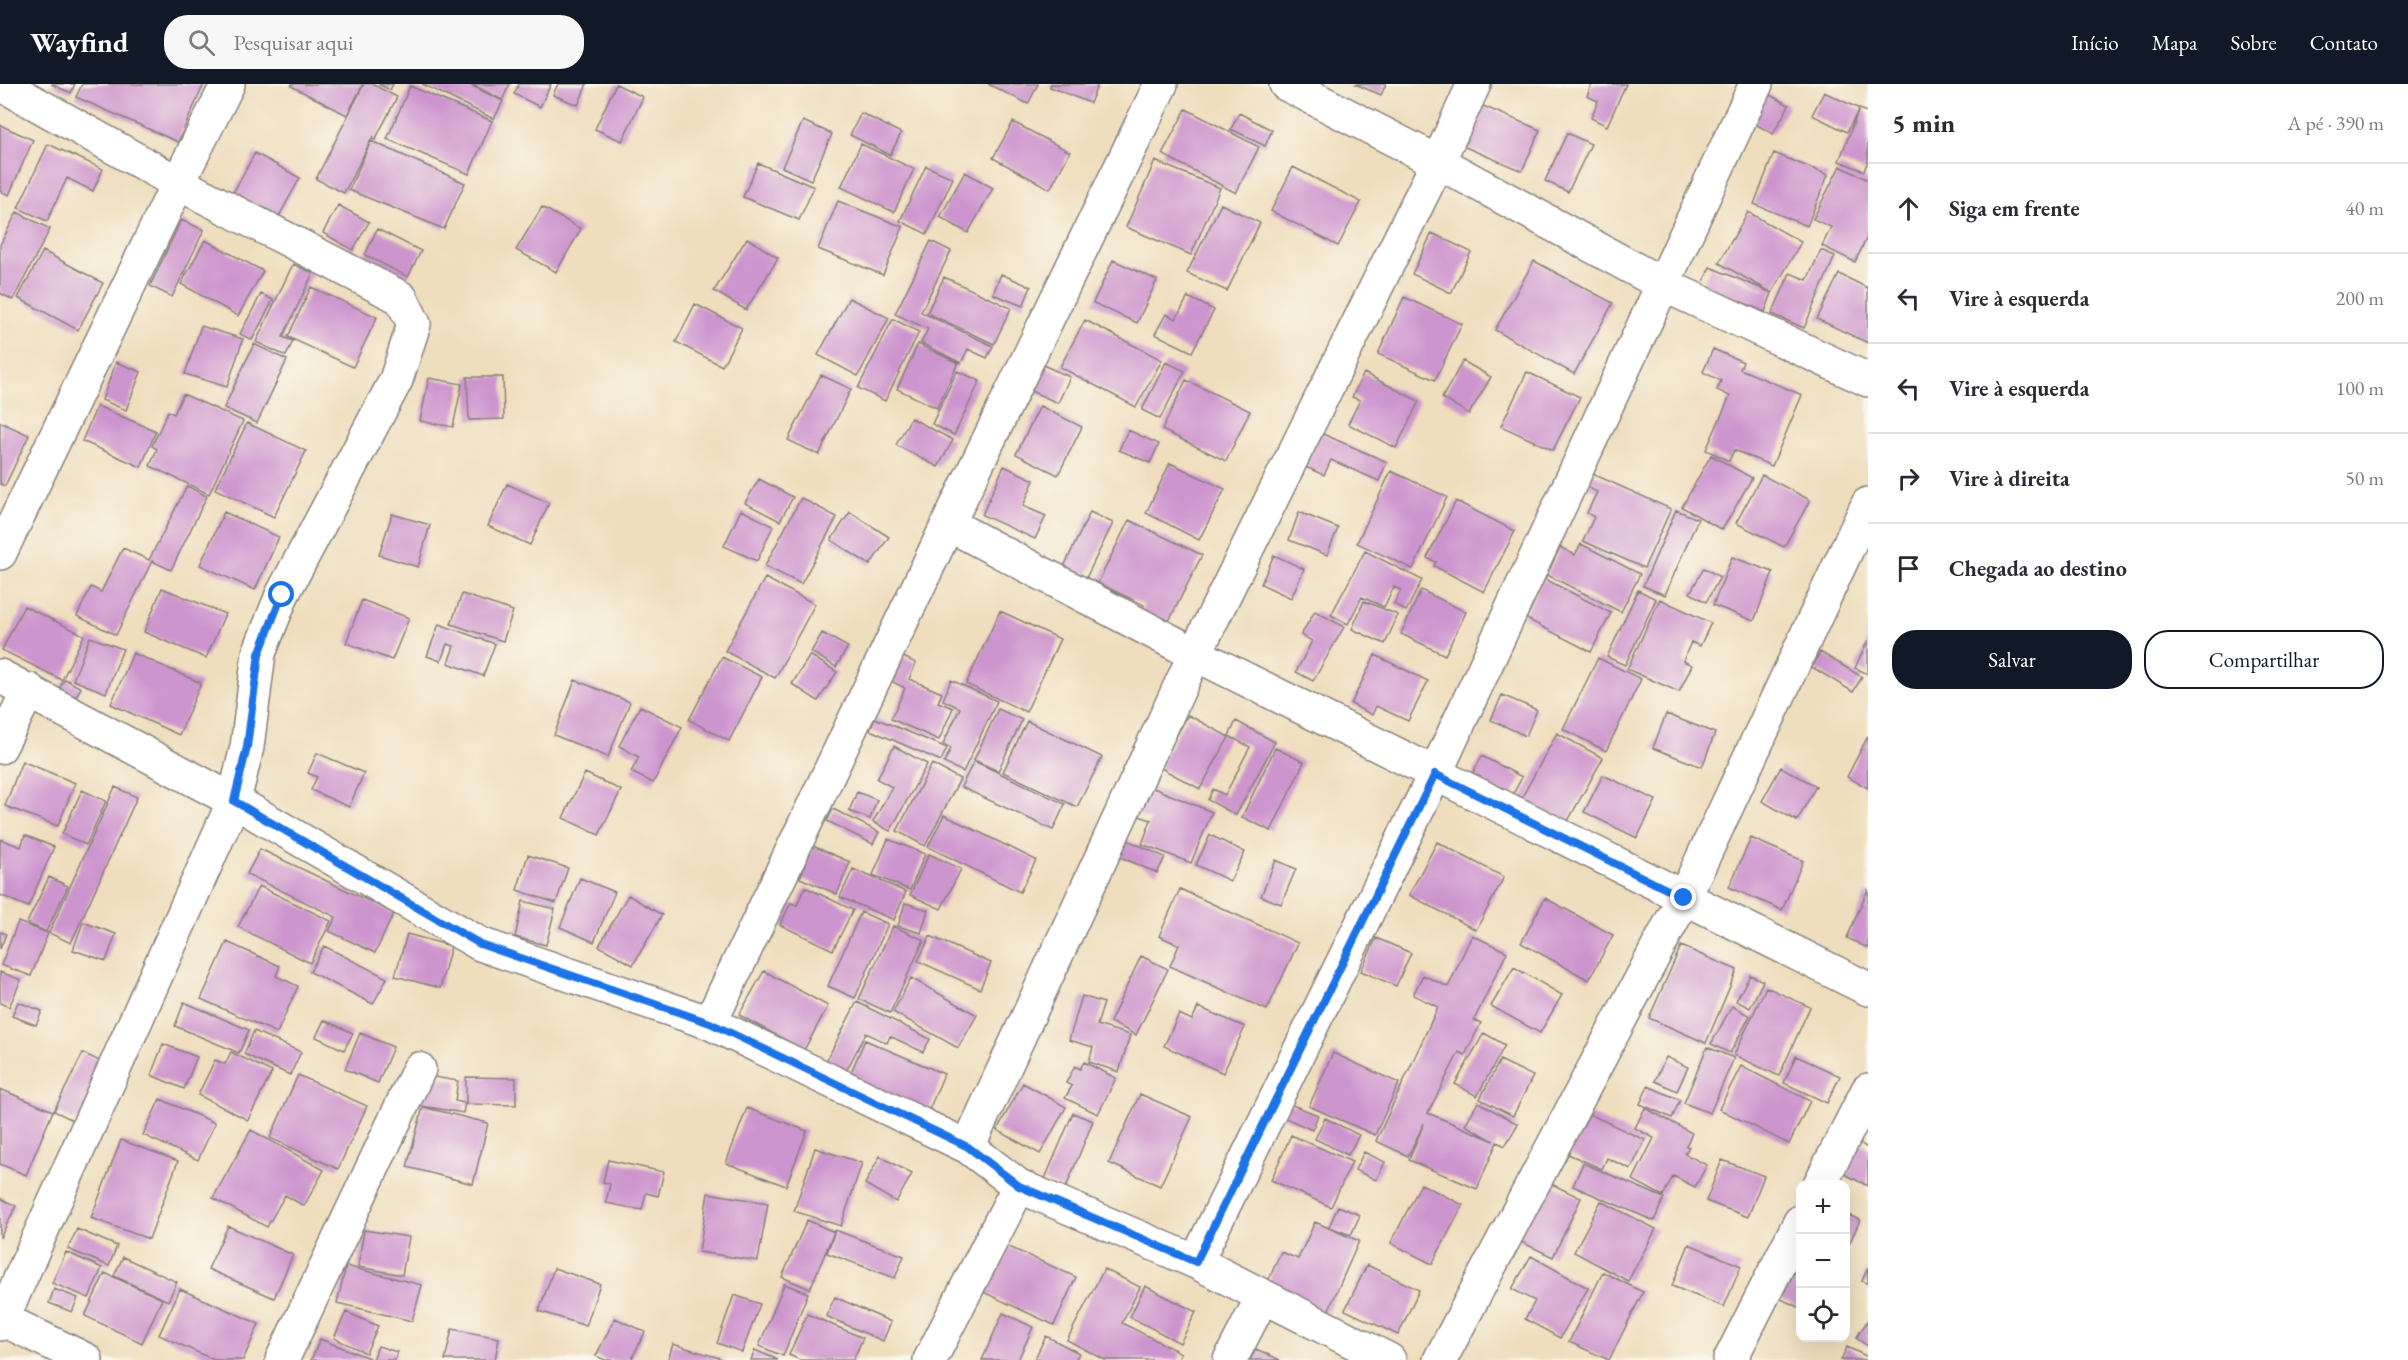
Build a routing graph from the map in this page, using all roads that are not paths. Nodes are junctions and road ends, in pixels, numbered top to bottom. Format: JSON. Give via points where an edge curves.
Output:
{"nodes":[{"id":1,"x":1,"y":84,"type":"edge"},
{"id":2,"x":228,"y":84,"type":"edge"},
{"id":3,"x":1161,"y":84,"type":"edge"},
{"id":4,"x":1286,"y":84,"type":"edge"},
{"id":5,"x":1474,"y":84,"type":"edge"},
{"id":6,"x":1756,"y":84,"type":"edge"},
{"id":7,"x":1438,"y":162,"type":"junction"},
{"id":8,"x":178,"y":183,"type":"junction"},
{"id":9,"x":1662,"y":284,"type":"junction"},
{"id":10,"x":1868,"y":380,"type":"edge"},
{"id":11,"x":1868,"y":504,"type":"edge"},
{"id":12,"x":948,"y":524,"type":"junction"},
{"id":13,"x":0,"y":553,"type":"edge"},
{"id":14,"x":1195,"y":654,"type":"junction"},
{"id":15,"x":0,"y":675,"type":"edge"},
{"id":16,"x":29,"y":690,"type":"junction"},
{"id":17,"x":0,"y":747,"type":"edge"},
{"id":18,"x":1435,"y":774,"type":"junction"},
{"id":19,"x":234,"y":801,"type":"junction"},
{"id":20,"x":1684,"y":898,"type":"junction"},
{"id":21,"x":1868,"y":989,"type":"edge"},
{"id":22,"x":710,"y":1023,"type":"junction"},
{"id":23,"x":419,"y":1069,"type":"dead end"},
{"id":24,"x":1868,"y":1090,"type":"edge"},
{"id":25,"x":968,"y":1147,"type":"junction"},
{"id":26,"x":1823,"y":1180,"type":"edge"},
{"id":27,"x":1019,"y":1186,"type":"junction"},
{"id":28,"x":1796,"y":1230,"type":"edge"},
{"id":29,"x":1196,"y":1262,"type":"junction"},
{"id":30,"x":1263,"y":1296,"type":"junction"},
{"id":31,"x":1,"y":1321,"type":"edge"},
{"id":32,"x":86,"y":1360,"type":"edge"},
{"id":33,"x":282,"y":1360,"type":"edge"},
{"id":34,"x":930,"y":1360,"type":"edge"},
{"id":35,"x":1230,"y":1360,"type":"edge"},
{"id":36,"x":1389,"y":1360,"type":"edge"},
{"id":37,"x":1440,"y":1360,"type":"edge"},
{"id":38,"x":1730,"y":1360,"type":"edge"}],
"edges":[{"from":1,"to":8,"type":"street"},
{"from":2,"to":8,"type":"street"},
{"from":3,"to":12,"type":"street"},
{"from":4,"to":7,"type":"street"},
{"from":5,"to":7,"type":"street"},
{"from":6,"to":9,"type":"street"},
{"from":7,"to":9,"type":"street"},
{"from":7,"to":14,"type":"street"},
{"from":8,"to":13,"type":"street"},
{"from":8,"to":19,"type":"street","via":[[401,298],[414,324],[396,380],[282,595],[259,654],[247,747]]},
{"from":9,"to":10,"type":"street"},
{"from":9,"to":18,"type":"street"},
{"from":11,"to":20,"type":"street"},
{"from":12,"to":14,"type":"street"},
{"from":12,"to":22,"type":"street"},
{"from":14,"to":18,"type":"street"},
{"from":14,"to":25,"type":"street"},
{"from":15,"to":16,"type":"street"},
{"from":16,"to":17,"type":"street"},
{"from":16,"to":19,"type":"street"},
{"from":18,"to":20,"type":"street"},
{"from":18,"to":29,"type":"street"},
{"from":19,"to":22,"type":"street","via":[[480,944]]},
{"from":19,"to":31,"type":"street"},
{"from":20,"to":21,"type":"street"},
{"from":20,"to":37,"type":"street"},
{"from":22,"to":25,"type":"street"},
{"from":23,"to":33,"type":"street"},
{"from":24,"to":26,"type":"street"},
{"from":25,"to":27,"type":"street"},
{"from":27,"to":29,"type":"street"},
{"from":27,"to":34,"type":"street"},
{"from":28,"to":38,"type":"street"},
{"from":29,"to":30,"type":"street"},
{"from":30,"to":35,"type":"street"},
{"from":30,"to":36,"type":"street"},
{"from":31,"to":32,"type":"street"}]}
